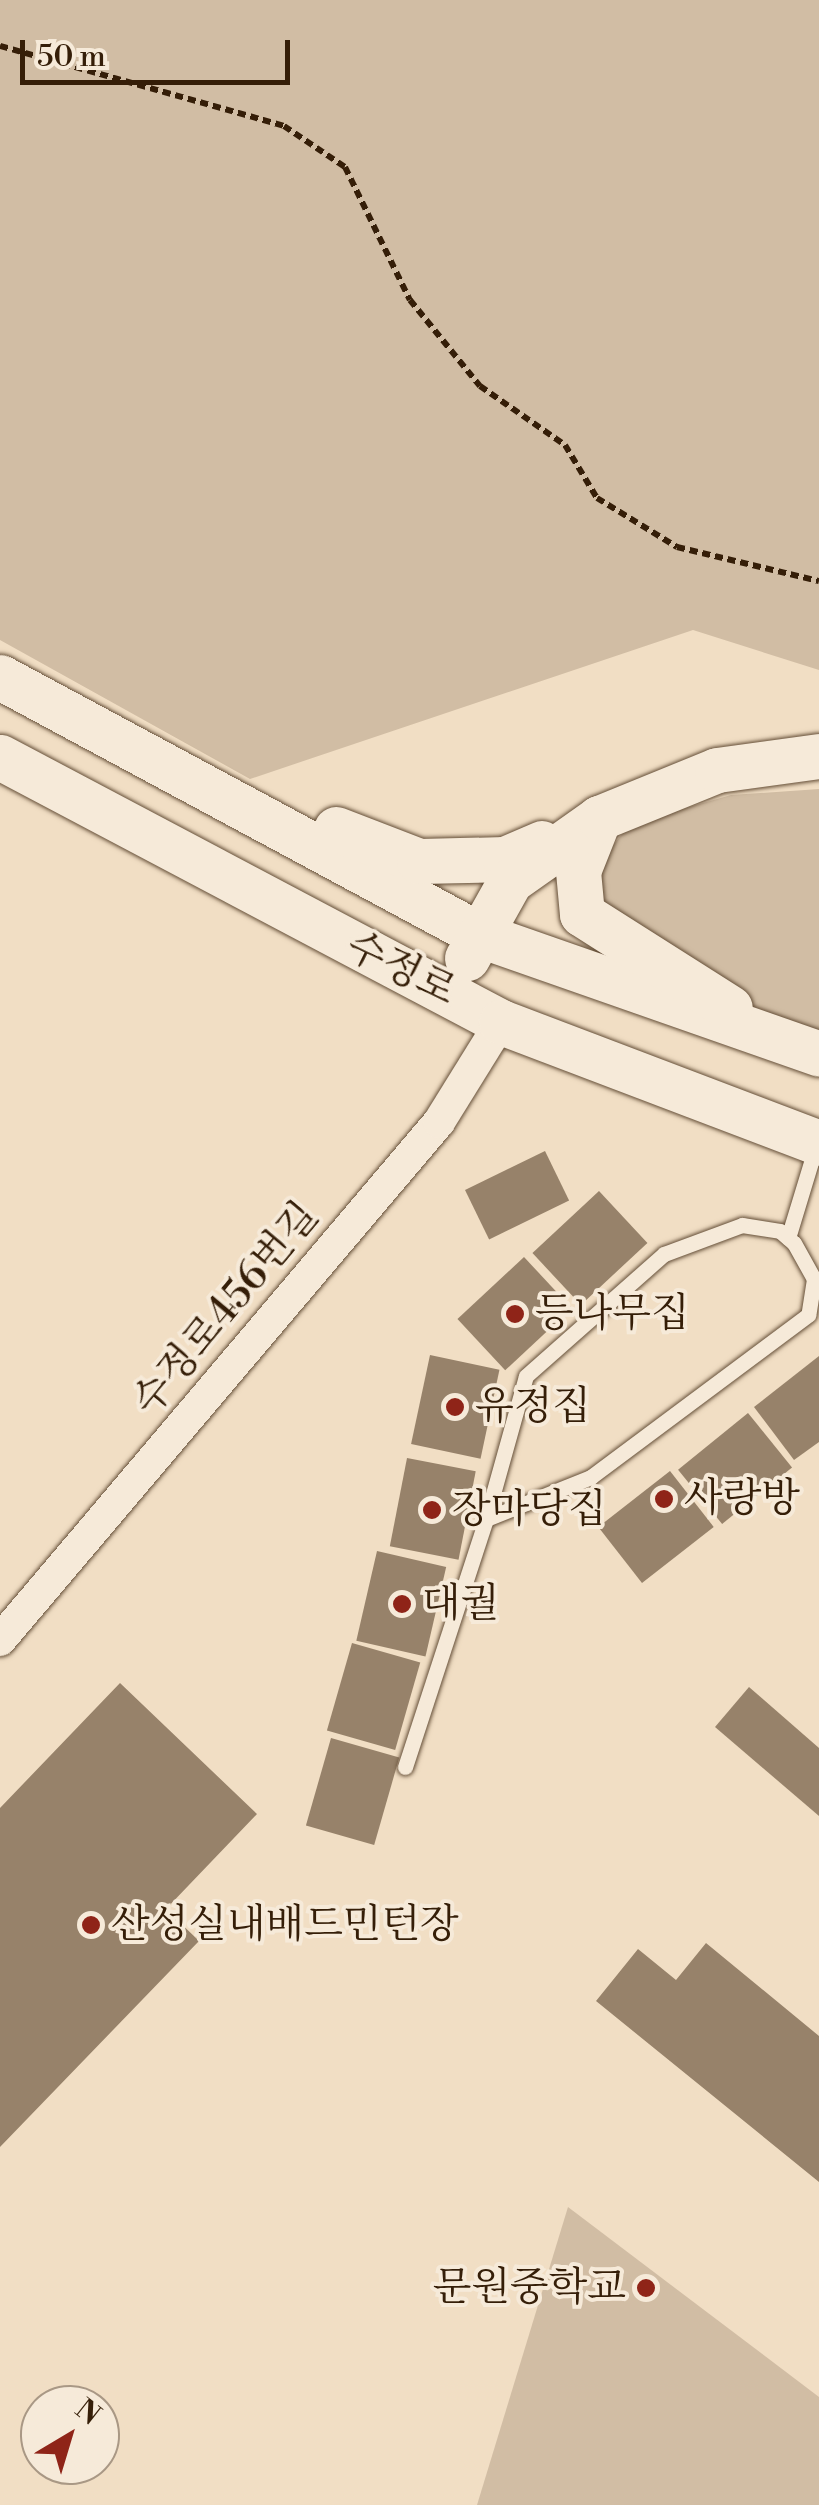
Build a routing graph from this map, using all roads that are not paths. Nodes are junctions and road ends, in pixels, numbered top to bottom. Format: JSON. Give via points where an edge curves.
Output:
{"nodes":[{"id":1,"x":0,"y":677,"type":"edge"},
{"id":2,"x":819,"y":756,"type":"edge"},
{"id":3,"x":0,"y":757,"type":"edge"},
{"id":4,"x":252,"y":810,"type":"junction"},
{"id":5,"x":598,"y":818,"type":"junction"},
{"id":6,"x":480,"y":935,"type":"junction"},
{"id":7,"x":530,"y":952,"type":"junction"},
{"id":8,"x":449,"y":990,"type":"junction"},
{"id":9,"x":501,"y":1022,"type":"junction"},
{"id":10,"x":773,"y":1035,"type":"junction"},
{"id":11,"x":819,"y":1054,"type":"edge"},
{"id":12,"x":818,"y":1143,"type":"edge"},
{"id":13,"x":788,"y":1238,"type":"junction"},
{"id":14,"x":486,"y":1519,"type":"junction"},
{"id":15,"x":0,"y":1640,"type":"edge"},
{"id":16,"x":405,"y":1767,"type":"dead end"}],
"edges":[{"from":1,"to":4,"type":"main road","name":"수정로"},
{"from":2,"to":5,"type":"main road","via":[[717,770]]},
{"from":3,"to":8,"type":"main road","name":"수정로"},
{"from":4,"to":5,"type":"main road","via":[[311,819],[419,861],[460,863],[505,859]]},
{"from":4,"to":6,"type":"main road","name":"수정로"},
{"from":5,"to":6,"type":"main road","via":[[510,880]]},
{"from":5,"to":10,"type":"main road","via":[[578,871],[582,914]]},
{"from":6,"to":7,"type":"main road","name":"수정로"},
{"from":6,"to":8,"type":"main road"},
{"from":7,"to":9,"type":"main road"},
{"from":7,"to":10,"type":"main road","name":"수정로"},
{"from":8,"to":9,"type":"main road","name":"수정로"},
{"from":9,"to":12,"type":"main road","name":"수정로"},
{"from":9,"to":15,"type":"street","name":"수정로456번길","via":[[439,1122]]},
{"from":10,"to":11,"type":"main road","name":"수정로"},
{"from":12,"to":13,"type":"lane"},
{"from":13,"to":14,"type":"lane","via":[[742,1224],[698,1236],[544,1356],[526,1376]]},
{"from":13,"to":14,"type":"lane","via":[[814,1279],[808,1315],[591,1478]]},
{"from":14,"to":16,"type":"lane"}]}
